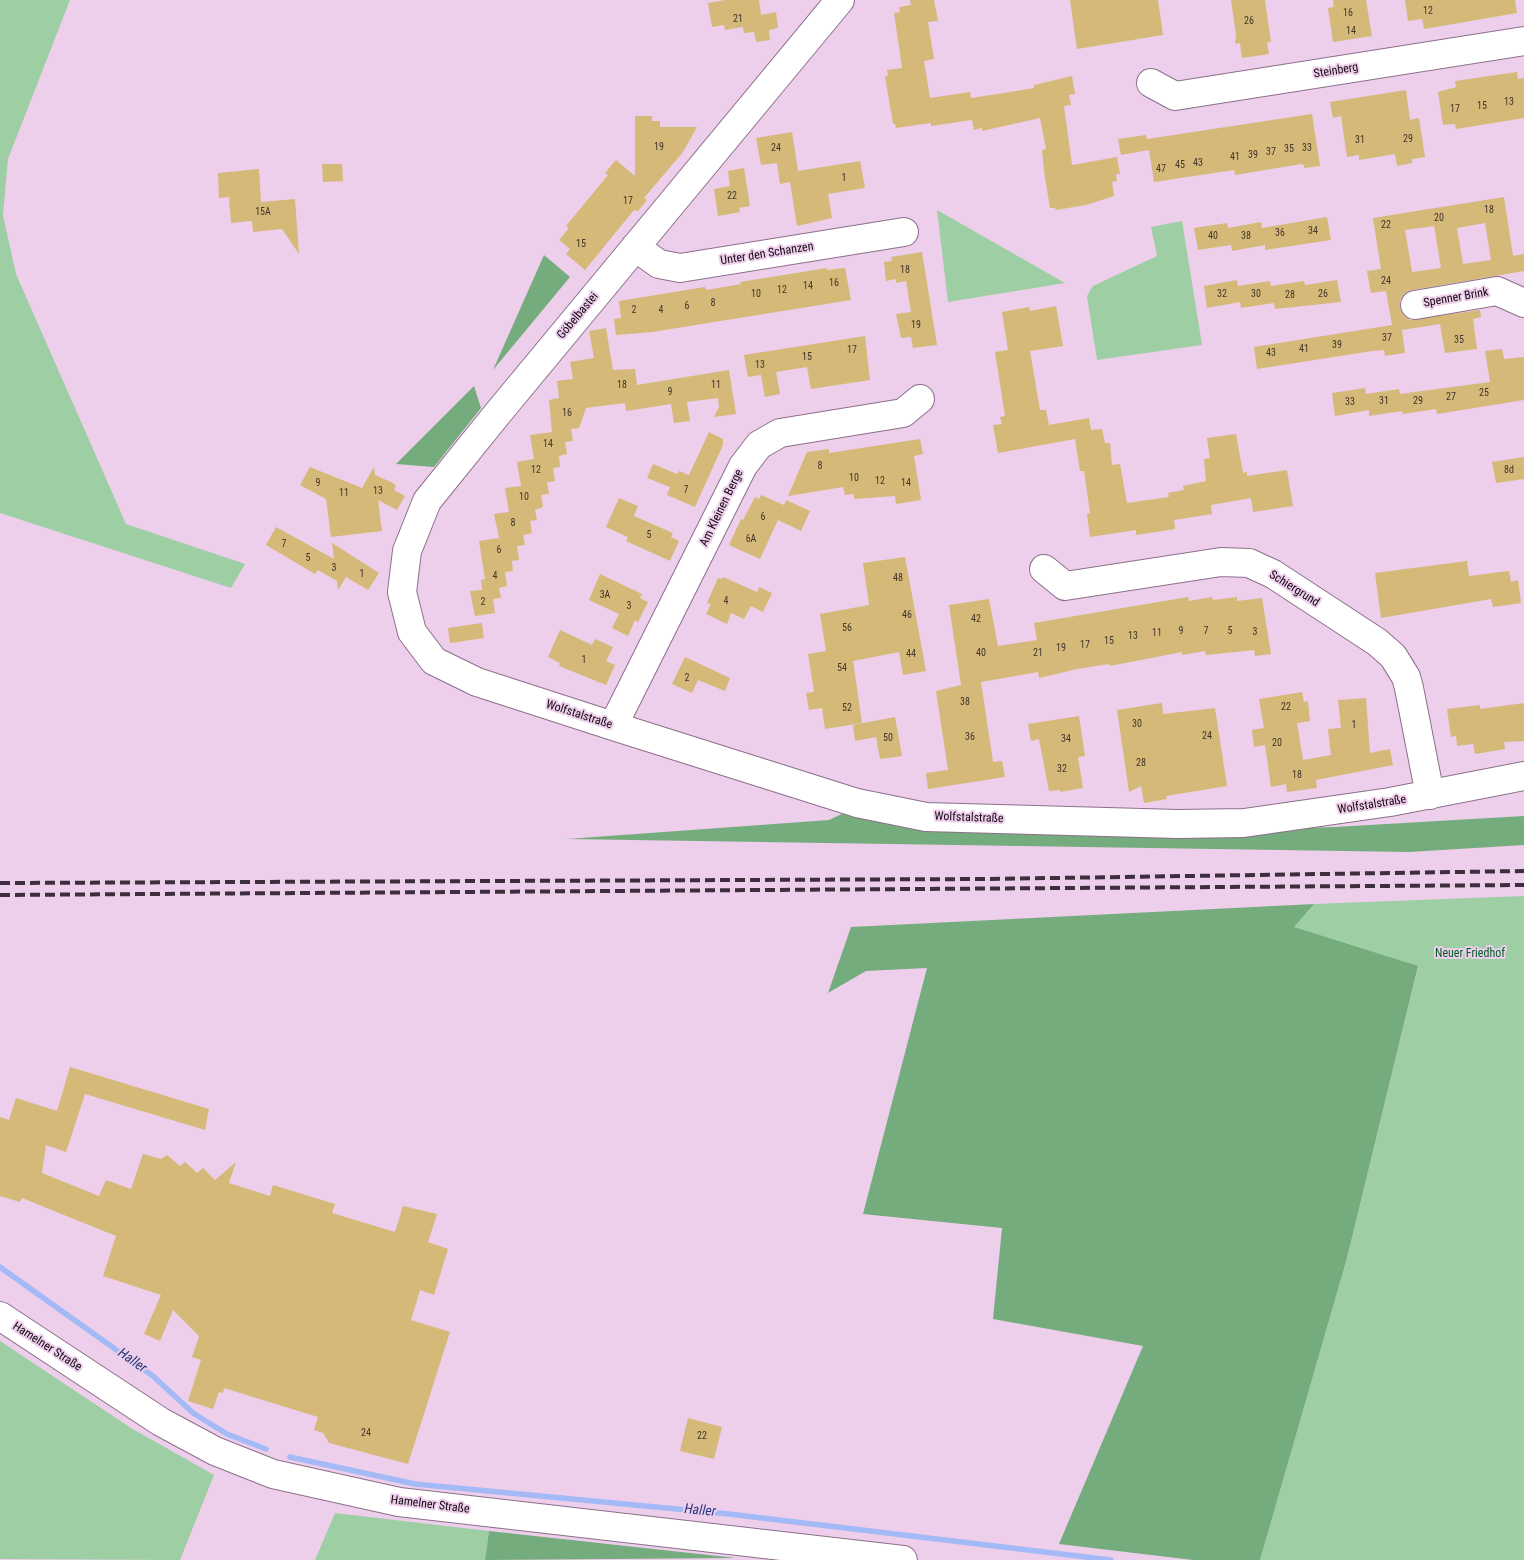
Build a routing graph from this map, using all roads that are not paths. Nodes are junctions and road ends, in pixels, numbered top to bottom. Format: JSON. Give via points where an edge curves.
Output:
{"nodes":[{"id":1,"x":840,"y":0,"type":"edge"},
{"id":2,"x":1524,"y":40,"type":"edge"},
{"id":3,"x":1151,"y":83,"type":"dead end"},
{"id":4,"x":904,"y":232,"type":"dead end"},
{"id":5,"x":634,"y":247,"type":"junction"},
{"id":6,"x":1524,"y":303,"type":"edge"},
{"id":7,"x":1416,"y":305,"type":"dead end"},
{"id":8,"x":920,"y":399,"type":"dead end"},
{"id":9,"x":1044,"y":569,"type":"dead end"},
{"id":10,"x":434,"y":661,"type":"joint"},
{"id":11,"x":614,"y":726,"type":"junction"},
{"id":12,"x":1524,"y":776,"type":"edge"},
{"id":13,"x":1430,"y":795,"type":"junction"},
{"id":14,"x":0,"y":1316,"type":"edge"},
{"id":15,"x":903,"y":1560,"type":"edge"}],
"edges":[{"from":1,"to":5,"type":"street","name":"Göbelbastei"},
{"from":2,"to":3,"type":"street","name":"Steinberg","via":[[1175,96]]},
{"from":4,"to":5,"type":"street","name":"Unter den Schanzen","via":[[680,268],[659,264]]},
{"from":5,"to":10,"type":"street","name":"Göbelbastei","via":[[427,501],[407,551],[402,592],[412,632]]},
{"from":6,"to":7,"type":"street","name":"Spenner Brink","via":[[1497,291]]},
{"from":8,"to":11,"type":"street","name":"Am Kleinen Berge","via":[[903,413],[780,433],[758,445],[743,466]]},
{"from":9,"to":13,"type":"street","name":"Schiergrund","via":[[1065,586],[1221,562],[1249,563],[1273,574],[1377,642],[1393,656],[1409,688]]},
{"from":10,"to":11,"type":"street","name":"Wolfstalstraße","via":[[477,682]]},
{"from":11,"to":13,"type":"street","name":"Wolfstalstraße","via":[[857,803],[926,817],[1244,823]]},
{"from":12,"to":13,"type":"street","name":"Wolfstalstraße"},
{"from":14,"to":15,"type":"street","name":"Hamelner Straße","via":[[161,1422],[215,1451],[273,1474],[399,1502]]}]}
